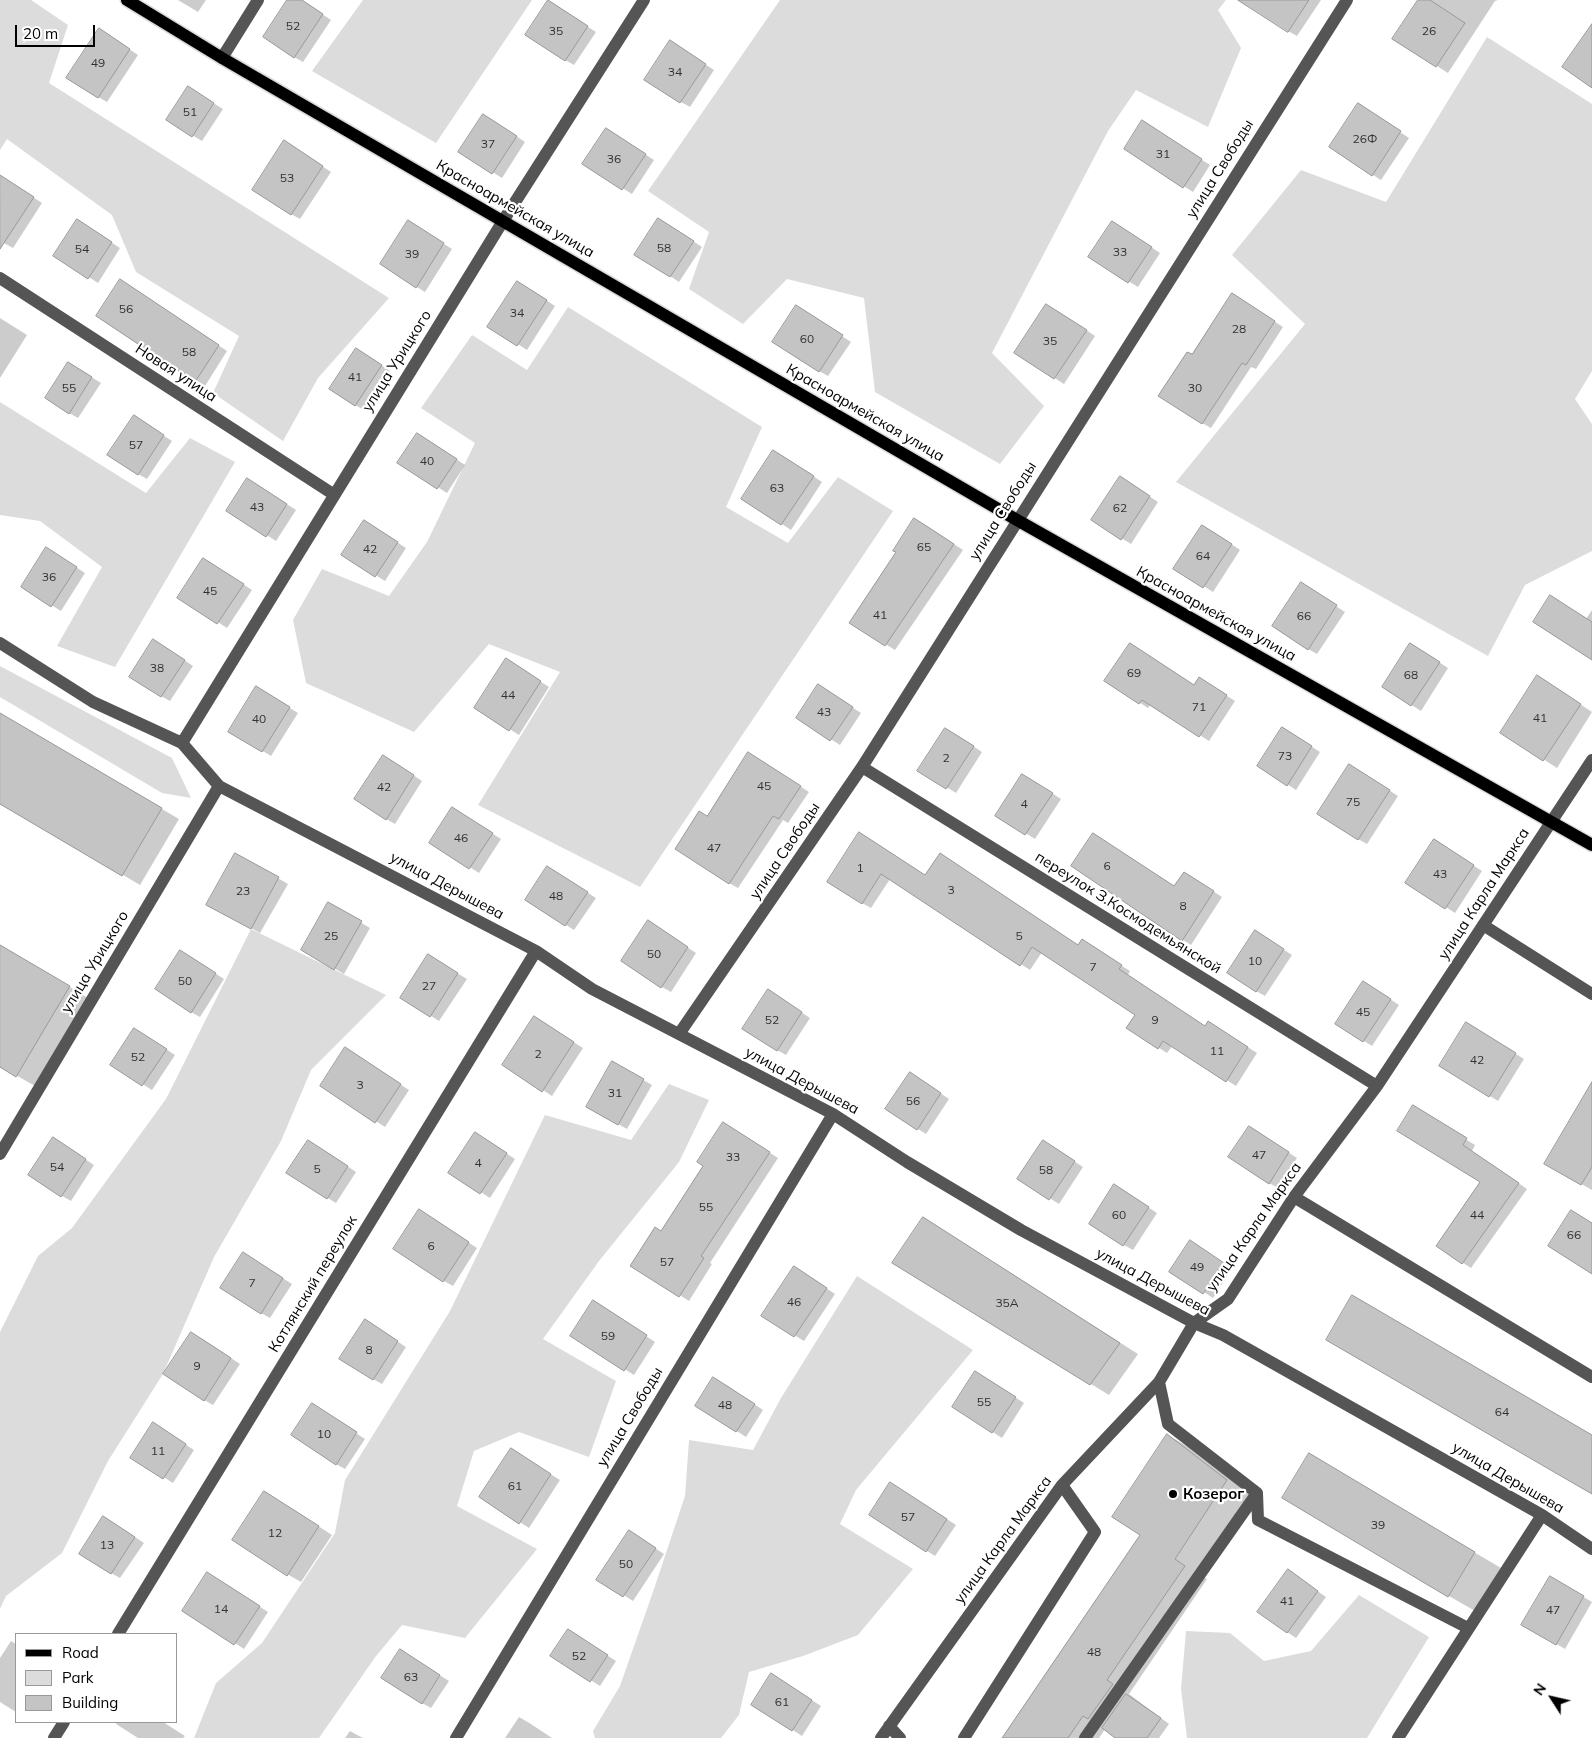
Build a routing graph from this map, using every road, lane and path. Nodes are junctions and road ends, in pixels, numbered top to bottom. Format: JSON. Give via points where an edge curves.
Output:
{"nodes":[{"id":1,"x":127,"y":0,"type":"edge"},
{"id":2,"x":258,"y":0,"type":"edge"},
{"id":3,"x":644,"y":0,"type":"edge"},
{"id":4,"x":1347,"y":0,"type":"edge"},
{"id":5,"x":222,"y":58,"type":"junction"},
{"id":6,"x":504,"y":221,"type":"junction"},
{"id":7,"x":0,"y":278,"type":"edge"},
{"id":8,"x":333,"y":494,"type":"junction"},
{"id":9,"x":1017,"y":520,"type":"junction"},
{"id":10,"x":0,"y":644,"type":"edge"},
{"id":11,"x":182,"y":742,"type":"junction"},
{"id":12,"x":1592,"y":760,"type":"edge"},
{"id":13,"x":862,"y":767,"type":"junction"},
{"id":14,"x":219,"y":786,"type":"junction"},
{"id":15,"x":1551,"y":821,"type":"junction"},
{"id":16,"x":1592,"y":845,"type":"edge"},
{"id":17,"x":1483,"y":925,"type":"junction"},
{"id":18,"x":536,"y":951,"type":"junction"},
{"id":19,"x":1592,"y":994,"type":"edge"},
{"id":20,"x":679,"y":1034,"type":"junction"},
{"id":21,"x":1378,"y":1086,"type":"junction"},
{"id":22,"x":832,"y":1114,"type":"junction"},
{"id":23,"x":0,"y":1154,"type":"edge"},
{"id":24,"x":1294,"y":1197,"type":"junction"},
{"id":25,"x":1194,"y":1323,"type":"junction"},
{"id":26,"x":1592,"y":1377,"type":"edge"},
{"id":27,"x":1159,"y":1382,"type":"junction"},
{"id":28,"x":1062,"y":1485,"type":"junction"},
{"id":29,"x":1257,"y":1493,"type":"junction"},
{"id":30,"x":1542,"y":1515,"type":"junction"},
{"id":31,"x":1592,"y":1549,"type":"edge"},
{"id":32,"x":1468,"y":1628,"type":"junction"},
{"id":33,"x":119,"y":1633,"type":"edge"},
{"id":34,"x":63,"y":1723,"type":"edge"},
{"id":35,"x":889,"y":1726,"type":"junction"},
{"id":36,"x":54,"y":1738,"type":"edge"},
{"id":37,"x":456,"y":1738,"type":"edge"},
{"id":38,"x":881,"y":1738,"type":"edge"},
{"id":39,"x":900,"y":1738,"type":"edge"},
{"id":40,"x":964,"y":1738,"type":"edge"},
{"id":41,"x":1085,"y":1738,"type":"edge"},
{"id":42,"x":1398,"y":1738,"type":"edge"}],
"edges":[{"from":1,"to":5,"type":"main road","name":"Красноармейская улица"},
{"from":2,"to":5,"type":"street"},
{"from":3,"to":6,"type":"street","name":"улица Урицкого"},
{"from":4,"to":9,"type":"street","name":"улица Свободы"},
{"from":5,"to":6,"type":"main road","name":"Красноармейская улица"},
{"from":6,"to":8,"type":"street","name":"улица Урицкого"},
{"from":6,"to":9,"type":"main road","name":"Красноармейская улица"},
{"from":7,"to":8,"type":"street","name":"Новая улица"},
{"from":8,"to":11,"type":"street","name":"улица Урицкого"},
{"from":9,"to":13,"type":"street","name":"улица Свободы"},
{"from":9,"to":15,"type":"main road","name":"Красноармейская улица"},
{"from":10,"to":11,"type":"street","name":"улица Дерышева","via":[[93,702]]},
{"from":11,"to":14,"type":"street","name":"улица Дерышева"},
{"from":12,"to":15,"type":"street","name":"улица Карла Маркса"},
{"from":13,"to":20,"type":"street","name":"улица Свободы"},
{"from":13,"to":21,"type":"street","name":"переулок З.Космодемьянской"},
{"from":14,"to":18,"type":"street","name":"улица Дерышева"},
{"from":14,"to":23,"type":"street","name":"улица Урицкого"},
{"from":15,"to":16,"type":"main road","name":"Красноармейская улица"},
{"from":15,"to":17,"type":"street","name":"улица Карла Маркса"},
{"from":17,"to":19,"type":"street"},
{"from":17,"to":21,"type":"street","name":"улица Карла Маркса"},
{"from":18,"to":20,"type":"street","name":"улица Дерышева","via":[[592,989]]},
{"from":18,"to":33,"type":"street","name":"Котлянский переулок"},
{"from":20,"to":22,"type":"street","name":"улица Дерышева"},
{"from":21,"to":24,"type":"street","name":"улица Карла Маркса"},
{"from":22,"to":25,"type":"street","name":"улица Дерышева","via":[[1021,1230]]},
{"from":22,"to":37,"type":"street","name":"улица Свободы"},
{"from":24,"to":25,"type":"street","name":"улица Карла Маркса","via":[[1228,1299]]},
{"from":24,"to":26,"type":"street"},
{"from":25,"to":27,"type":"street","name":"улица Карла Маркса"},
{"from":25,"to":30,"type":"street","name":"улица Дерышева","via":[[1223,1335]]},
{"from":27,"to":28,"type":"street","name":"улица Карла Маркса"},
{"from":27,"to":29,"type":"street","via":[[1168,1424]]},
{"from":28,"to":35,"type":"street","name":"улица Карла Маркса"},
{"from":28,"to":40,"type":"street","via":[[1095,1532]]},
{"from":29,"to":32,"type":"street","via":[[1258,1520]]},
{"from":29,"to":41,"type":"street"},
{"from":30,"to":31,"type":"street","name":"улица Дерышева"},
{"from":30,"to":32,"type":"street"},
{"from":32,"to":42,"type":"street"},
{"from":34,"to":36,"type":"street"},
{"from":35,"to":38,"type":"street","name":"улица Карла Маркса"},
{"from":35,"to":39,"type":"street"}]}
